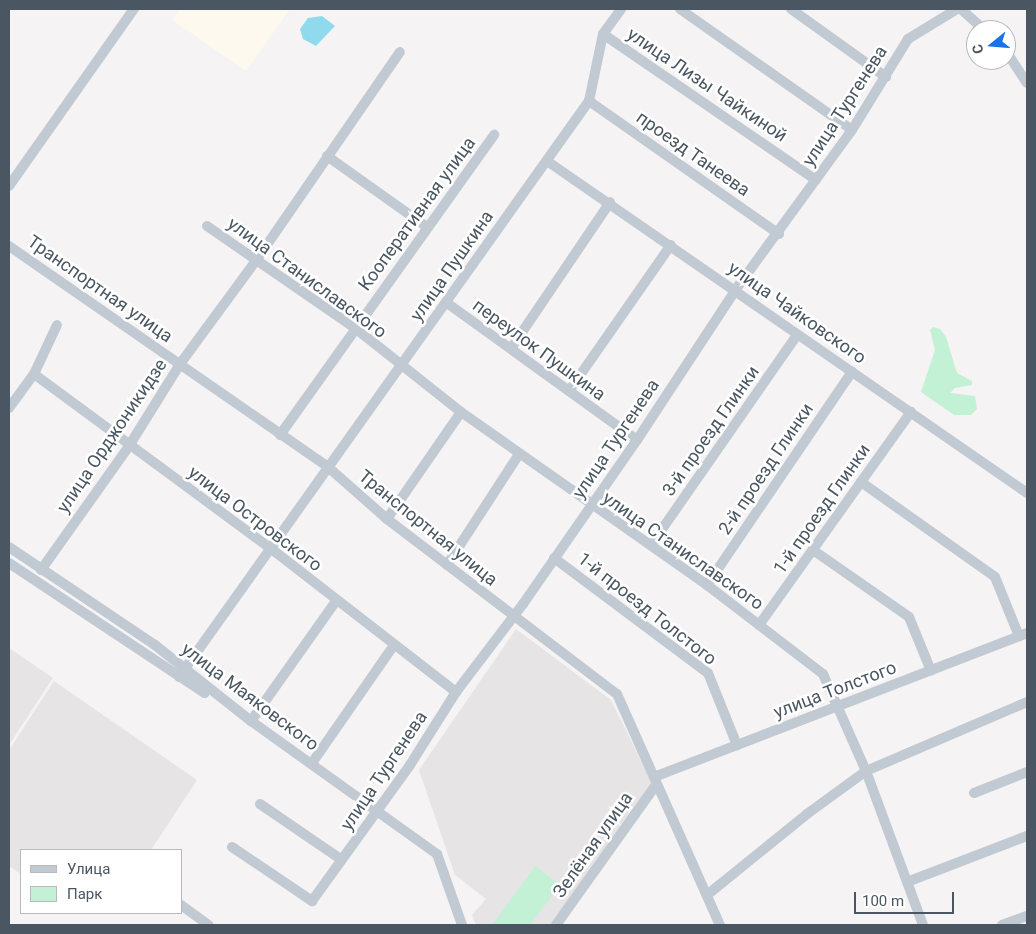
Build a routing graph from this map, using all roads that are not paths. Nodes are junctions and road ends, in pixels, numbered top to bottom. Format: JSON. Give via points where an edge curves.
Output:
{"nodes":[{"id":1,"x":134,"y":9,"type":"edge"},
{"id":2,"x":621,"y":9,"type":"edge"},
{"id":3,"x":680,"y":9,"type":"edge"},
{"id":4,"x":791,"y":9,"type":"edge"},
{"id":5,"x":957,"y":9,"type":"edge"},
{"id":6,"x":961,"y":9,"type":"edge"},
{"id":7,"x":973,"y":20,"type":"edge"},
{"id":8,"x":603,"y":34,"type":"junction"},
{"id":9,"x":400,"y":52,"type":"dead end"},
{"id":10,"x":1016,"y":66,"type":"edge"},
{"id":11,"x":886,"y":77,"type":"junction"},
{"id":12,"x":1027,"y":83,"type":"edge"},
{"id":13,"x":589,"y":101,"type":"junction"},
{"id":14,"x":852,"y":130,"type":"junction"},
{"id":15,"x":494,"y":135,"type":"dead end"},
{"id":16,"x":327,"y":156,"type":"junction"},
{"id":17,"x":547,"y":160,"type":"junction"},
{"id":18,"x":816,"y":180,"type":"junction"},
{"id":19,"x":9,"y":186,"type":"edge"},
{"id":20,"x":610,"y":202,"type":"junction"},
{"id":21,"x":207,"y":226,"type":"dead end"},
{"id":22,"x":427,"y":227,"type":"junction"},
{"id":23,"x":779,"y":234,"type":"junction"},
{"id":24,"x":671,"y":245,"type":"junction"},
{"id":25,"x":9,"y":246,"type":"edge"},
{"id":26,"x":255,"y":262,"type":"junction"},
{"id":27,"x":736,"y":289,"type":"junction"},
{"id":28,"x":447,"y":303,"type":"junction"},
{"id":29,"x":57,"y":325,"type":"dead end"},
{"id":30,"x":355,"y":328,"type":"junction"},
{"id":31,"x":798,"y":335,"type":"junction"},
{"id":32,"x":512,"y":347,"type":"junction"},
{"id":33,"x":180,"y":364,"type":"junction"},
{"id":34,"x":400,"y":367,"type":"junction"},
{"id":35,"x":852,"y":372,"type":"junction"},
{"id":36,"x":34,"y":374,"type":"junction"},
{"id":37,"x":568,"y":391,"type":"junction"},
{"id":38,"x":9,"y":408,"type":"edge"},
{"id":39,"x":461,"y":412,"type":"junction"},
{"id":40,"x":911,"y":412,"type":"junction"},
{"id":41,"x":280,"y":435,"type":"junction"},
{"id":42,"x":637,"y":440,"type":"junction"},
{"id":43,"x":129,"y":446,"type":"junction"},
{"id":44,"x":519,"y":454,"type":"junction"},
{"id":45,"x":328,"y":467,"type":"junction"},
{"id":46,"x":861,"y":482,"type":"junction"},
{"id":47,"x":1027,"y":493,"type":"edge"},
{"id":48,"x":590,"y":506,"type":"junction"},
{"id":49,"x":386,"y":519,"type":"junction"},
{"id":50,"x":651,"y":545,"type":"junction"},
{"id":51,"x":9,"y":547,"type":"edge"},
{"id":52,"x":270,"y":547,"type":"junction"},
{"id":53,"x":813,"y":550,"type":"junction"},
{"id":54,"x":554,"y":558,"type":"junction"},
{"id":55,"x":9,"y":563,"type":"edge"},
{"id":56,"x":447,"y":565,"type":"junction"},
{"id":57,"x":41,"y":570,"type":"junction"},
{"id":58,"x":706,"y":585,"type":"junction"},
{"id":59,"x":336,"y":600,"type":"junction"},
{"id":60,"x":514,"y":616,"type":"junction"},
{"id":61,"x":759,"y":625,"type":"junction"},
{"id":62,"x":1023,"y":635,"type":"edge"},
{"id":63,"x":394,"y":644,"type":"junction"},
{"id":64,"x":931,"y":671,"type":"junction"},
{"id":65,"x":182,"y":674,"type":"junction"},
{"id":66,"x":456,"y":692,"type":"junction"},
{"id":67,"x":1027,"y":702,"type":"edge"},
{"id":68,"x":838,"y":708,"type":"junction"},
{"id":69,"x":251,"y":721,"type":"junction"},
{"id":70,"x":737,"y":745,"type":"junction"},
{"id":71,"x":312,"y":763,"type":"junction"},
{"id":72,"x":866,"y":771,"type":"junction"},
{"id":73,"x":1027,"y":772,"type":"edge"},
{"id":74,"x":655,"y":781,"type":"junction"},
{"id":75,"x":974,"y":793,"type":"dead end"},
{"id":76,"x":260,"y":804,"type":"dead end"},
{"id":77,"x":379,"y":810,"type":"junction"},
{"id":78,"x":1027,"y":836,"type":"edge"},
{"id":79,"x":232,"y":847,"type":"dead end"},
{"id":80,"x":342,"y":860,"type":"junction"},
{"id":81,"x":907,"y":882,"type":"junction"},
{"id":82,"x":707,"y":895,"type":"junction"},
{"id":83,"x":182,"y":906,"type":"edge"},
{"id":84,"x":1027,"y":916,"type":"edge"},
{"id":85,"x":209,"y":925,"type":"edge"},
{"id":86,"x":462,"y":925,"type":"edge"},
{"id":87,"x":556,"y":925,"type":"edge"},
{"id":88,"x":720,"y":925,"type":"edge"},
{"id":89,"x":923,"y":925,"type":"edge"},
{"id":90,"x":1002,"y":925,"type":"edge"}],
"edges":[{"from":1,"to":19,"type":"street"},
{"from":2,"to":8,"type":"street","name":"улица Пушкина"},
{"from":3,"to":14,"type":"street"},
{"from":4,"to":11,"type":"street"},
{"from":5,"to":11,"type":"street","name":"улица Тургенева","via":[[908,39]]},
{"from":6,"to":7,"type":"street"},
{"from":8,"to":13,"type":"street","name":"улица Пушкина"},
{"from":8,"to":18,"type":"street","name":"улица Лизы Чайкиной"},
{"from":9,"to":16,"type":"street","name":"улица Орджоникидзе"},
{"from":10,"to":12,"type":"street"},
{"from":11,"to":14,"type":"street","name":"улица Тургенева"},
{"from":13,"to":17,"type":"street","name":"улица Пушкина"},
{"from":13,"to":23,"type":"street","name":"проезд Танеева"},
{"from":14,"to":18,"type":"street","name":"улица Тургенева"},
{"from":15,"to":22,"type":"street","name":"Кооперативная улица"},
{"from":16,"to":22,"type":"street"},
{"from":16,"to":26,"type":"street","name":"улица Орджоникидзе"},
{"from":17,"to":20,"type":"street","name":"улица Чайковского"},
{"from":17,"to":28,"type":"street","name":"улица Пушкина"},
{"from":18,"to":23,"type":"street","name":"улица Тургенева"},
{"from":20,"to":24,"type":"street","name":"улица Чайковского"},
{"from":20,"to":32,"type":"street"},
{"from":21,"to":26,"type":"street","name":"улица Станиславского"},
{"from":22,"to":30,"type":"street","name":"Кооперативная улица"},
{"from":23,"to":27,"type":"street","name":"улица Тургенева"},
{"from":24,"to":27,"type":"street","name":"улица Чайковского"},
{"from":24,"to":37,"type":"street"},
{"from":25,"to":33,"type":"street","name":"Транспортная улица"},
{"from":26,"to":30,"type":"street","name":"улица Станиславского"},
{"from":26,"to":33,"type":"street","name":"улица Орджоникидзе"},
{"from":27,"to":31,"type":"street","name":"улица Чайковского"},
{"from":27,"to":42,"type":"street","name":"улица Тургенева"},
{"from":28,"to":32,"type":"street","name":"переулок Пушкина"},
{"from":28,"to":34,"type":"street","name":"улица Пушкина"},
{"from":29,"to":36,"type":"street"},
{"from":30,"to":34,"type":"street","name":"улица Станиславского"},
{"from":30,"to":41,"type":"street","name":"Кооперативная улица"},
{"from":31,"to":35,"type":"street","name":"улица Чайковского"},
{"from":31,"to":50,"type":"street","name":"3-й проезд Глинки"},
{"from":32,"to":37,"type":"street","name":"переулок Пушкина"},
{"from":33,"to":41,"type":"street","name":"Транспортная улица"},
{"from":33,"to":43,"type":"street","name":"улица Орджоникидзе"},
{"from":34,"to":39,"type":"street","name":"улица Станиславского"},
{"from":34,"to":45,"type":"street","name":"улица Пушкина"},
{"from":35,"to":40,"type":"street","name":"улица Чайковского"},
{"from":35,"to":58,"type":"street","name":"2-й проезд Глинки"},
{"from":36,"to":38,"type":"street"},
{"from":36,"to":43,"type":"street","name":"улица Островского"},
{"from":37,"to":42,"type":"street","name":"переулок Пушкина"},
{"from":39,"to":44,"type":"street","name":"улица Станиславского"},
{"from":39,"to":49,"type":"street"},
{"from":40,"to":46,"type":"street","name":"1-й проезд Глинки"},
{"from":40,"to":47,"type":"street","name":"улица Чайковского"},
{"from":41,"to":45,"type":"street","name":"Транспортная улица"},
{"from":42,"to":48,"type":"street","name":"улица Тургенева"},
{"from":43,"to":52,"type":"street","name":"улица Островского"},
{"from":43,"to":57,"type":"street","name":"улица Орджоникидзе"},
{"from":44,"to":48,"type":"street","name":"улица Станиславского"},
{"from":44,"to":56,"type":"street"},
{"from":45,"to":49,"type":"street","name":"Транспортная улица"},
{"from":45,"to":52,"type":"street","name":"улица Пушкина"},
{"from":46,"to":53,"type":"street","name":"1-й проезд Глинки"},
{"from":46,"to":62,"type":"street","via":[[995,577]]},
{"from":48,"to":50,"type":"street","name":"улица Станиславского"},
{"from":48,"to":54,"type":"street","name":"улица Тургенева"},
{"from":49,"to":56,"type":"street","name":"Транспортная улица"},
{"from":50,"to":58,"type":"street","name":"улица Станиславского"},
{"from":51,"to":57,"type":"street","name":"улица Маяковского"},
{"from":52,"to":59,"type":"street","name":"улица Островского"},
{"from":52,"to":65,"type":"street","name":"улица Пушкина"},
{"from":53,"to":61,"type":"street","name":"1-й проезд Глинки"},
{"from":53,"to":64,"type":"street","via":[[909,617]]},
{"from":54,"to":60,"type":"street","name":"улица Тургенева"},
{"from":54,"to":70,"type":"street","name":"1-й проезд Толстого","via":[[708,673]]},
{"from":55,"to":65,"type":"street","name":"улица Маяковского"},
{"from":56,"to":60,"type":"street","name":"Транспортная улица"},
{"from":57,"to":65,"type":"street","name":"улица Маяковского","via":[[155,645]]},
{"from":58,"to":61,"type":"street","name":"улица Станиславского"},
{"from":59,"to":63,"type":"street","name":"улица Островского"},
{"from":59,"to":69,"type":"street"},
{"from":60,"to":66,"type":"street","name":"улица Тургенева"},
{"from":60,"to":74,"type":"street","name":"Транспортная улица","via":[[617,694]]},
{"from":61,"to":68,"type":"street","name":"улица Станиславского","via":[[823,674]]},
{"from":62,"to":64,"type":"street","name":"улица Толстого"},
{"from":63,"to":66,"type":"street","name":"улица Островского"},
{"from":63,"to":71,"type":"street"},
{"from":64,"to":68,"type":"street","name":"улица Толстого"},
{"from":65,"to":69,"type":"street","name":"улица Маяковского"},
{"from":66,"to":77,"type":"street","name":"улица Тургенева"},
{"from":67,"to":72,"type":"street"},
{"from":68,"to":70,"type":"street","name":"улица Толстого"},
{"from":68,"to":72,"type":"street","name":"улица Станиславского"},
{"from":69,"to":71,"type":"street","name":"улица Маяковского"},
{"from":70,"to":74,"type":"street","name":"улица Толстого"},
{"from":71,"to":77,"type":"street","name":"улица Маяковского"},
{"from":72,"to":81,"type":"street","name":"улица Станиславского"},
{"from":72,"to":82,"type":"street"},
{"from":73,"to":75,"type":"street"},
{"from":74,"to":82,"type":"street","name":"Транспортная улица"},
{"from":74,"to":87,"type":"street","name":"Зелёная улица"},
{"from":76,"to":80,"type":"street"},
{"from":77,"to":80,"type":"street","name":"улица Тургенева"},
{"from":77,"to":86,"type":"street","name":"улица Маяковского","via":[[437,854]]},
{"from":78,"to":81,"type":"street"},
{"from":79,"to":80,"type":"street","name":"улица Тургенева","via":[[312,901]]},
{"from":81,"to":89,"type":"street","name":"улица Станиславского"},
{"from":82,"to":88,"type":"street","name":"Транспортная улица"},
{"from":83,"to":85,"type":"street"},
{"from":84,"to":90,"type":"street"}]}
